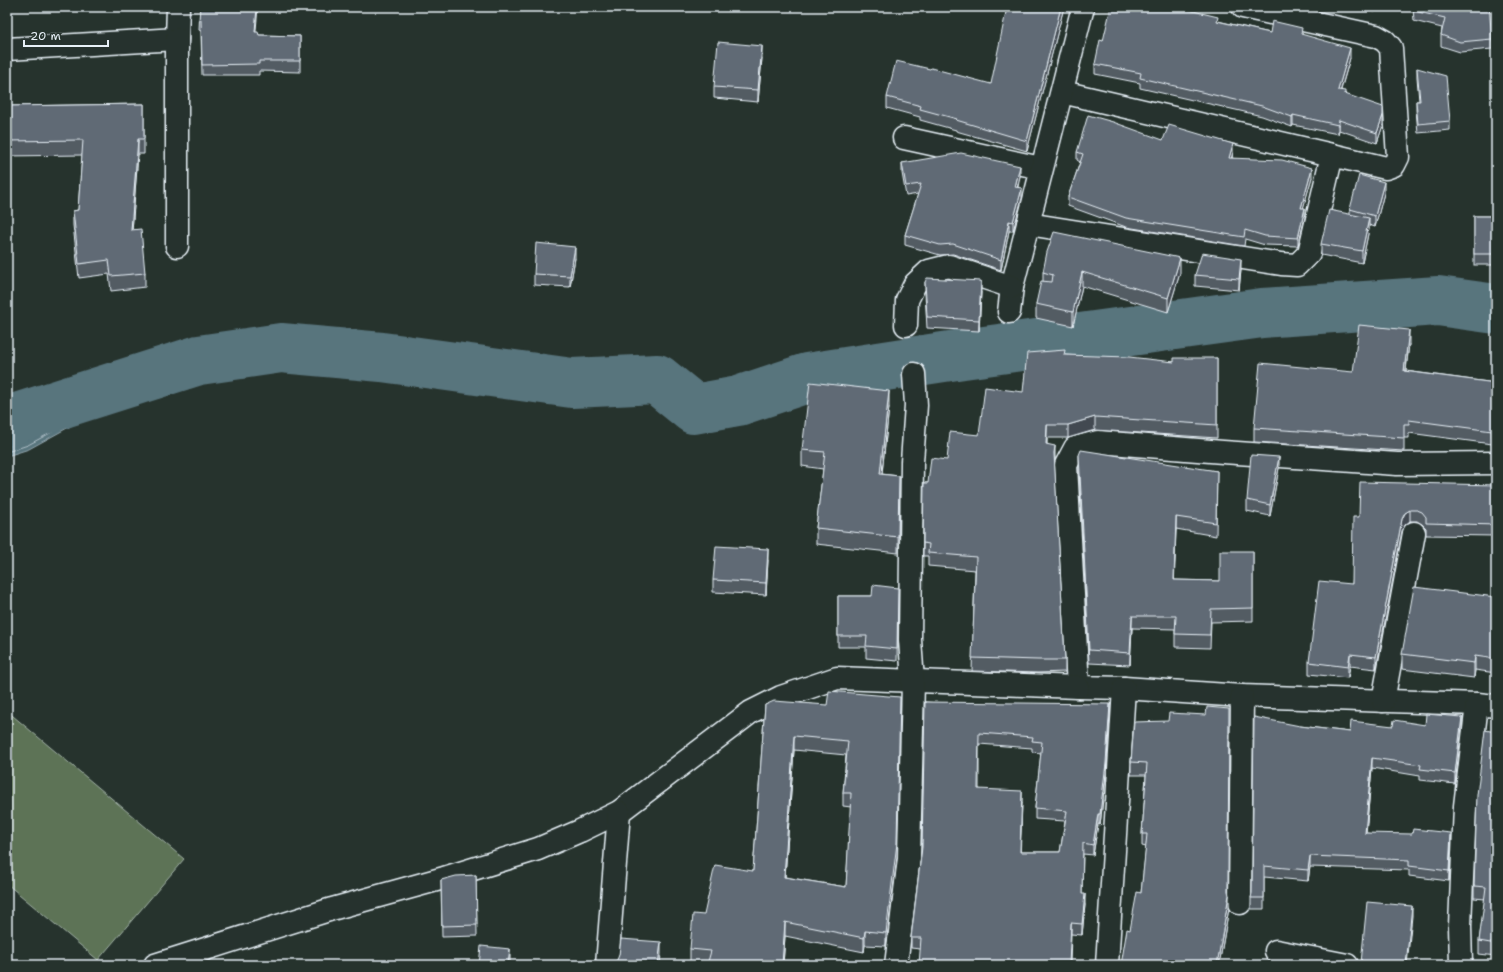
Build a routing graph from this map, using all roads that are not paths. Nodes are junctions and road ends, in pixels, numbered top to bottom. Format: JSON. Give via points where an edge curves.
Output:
{"nodes":[{"id":1,"x":178,"y":7,"type":"edge"},
{"id":2,"x":1083,"y":7,"type":"edge"},
{"id":3,"x":1243,"y":7,"type":"edge"},
{"id":4,"x":177,"y":39,"type":"junction"},
{"id":5,"x":7,"y":49,"type":"edge"},
{"id":6,"x":1062,"y":92,"type":"junction"},
{"id":7,"x":904,"y":138,"type":"dead end"},
{"id":8,"x":1332,"y":155,"type":"junction"},
{"id":9,"x":1042,"y":168,"type":"junction"},
{"id":10,"x":1028,"y":224,"type":"junction"},
{"id":11,"x":177,"y":246,"type":"dead end"},
{"id":12,"x":1012,"y":287,"type":"junction"},
{"id":13,"x":1009,"y":312,"type":"dead end"},
{"id":14,"x":906,"y":325,"type":"dead end"},
{"id":15,"x":914,"y":374,"type":"dead end"},
{"id":16,"x":1496,"y":463,"type":"edge"},
{"id":17,"x":1414,"y":533,"type":"dead end"},
{"id":18,"x":913,"y":681,"type":"junction"},
{"id":19,"x":1078,"y":687,"type":"junction"},
{"id":20,"x":1124,"y":688,"type":"junction"},
{"id":21,"x":1242,"y":696,"type":"junction"},
{"id":22,"x":1383,"y":701,"type":"junction"},
{"id":23,"x":1486,"y":705,"type":"edge"},
{"id":24,"x":619,"y":812,"type":"junction"},
{"id":25,"x":1240,"y":903,"type":"dead end"},
{"id":26,"x":1276,"y":951,"type":"dead end"},
{"id":27,"x":155,"y":965,"type":"edge"},
{"id":28,"x":607,"y":965,"type":"edge"},
{"id":29,"x":896,"y":965,"type":"edge"},
{"id":30,"x":1107,"y":965,"type":"edge"},
{"id":31,"x":1347,"y":965,"type":"edge"},
{"id":32,"x":1461,"y":965,"type":"edge"}],
"edges":[{"from":1,"to":4,"type":"street"},
{"from":2,"to":6,"type":"street"},
{"from":3,"to":8,"type":"street","via":[[1376,36],[1391,48],[1398,157],[1394,165],[1386,168]]},
{"from":4,"to":5,"type":"street"},
{"from":4,"to":11,"type":"street"},
{"from":6,"to":8,"type":"street"},
{"from":6,"to":9,"type":"street"},
{"from":7,"to":9,"type":"street"},
{"from":8,"to":10,"type":"street","via":[[1309,253],[1297,264],[1281,264]]},
{"from":9,"to":10,"type":"street"},
{"from":10,"to":12,"type":"street"},
{"from":12,"to":13,"type":"street"},
{"from":12,"to":14,"type":"street","via":[[949,266],[929,271],[915,284],[907,300]]},
{"from":15,"to":18,"type":"street","via":[[916,405],[912,462],[910,640]]},
{"from":16,"to":19,"type":"street","via":[[1397,464],[1098,442],[1076,448],[1066,465]]},
{"from":17,"to":22,"type":"street"},
{"from":18,"to":19,"type":"street"},
{"from":18,"to":24,"type":"street","via":[[838,678],[780,697],[751,712]]},
{"from":18,"to":29,"type":"street","via":[[909,858]]},
{"from":19,"to":20,"type":"street"},
{"from":20,"to":21,"type":"street"},
{"from":20,"to":30,"type":"street"},
{"from":21,"to":22,"type":"street"},
{"from":21,"to":25,"type":"street"},
{"from":22,"to":23,"type":"street"},
{"from":23,"to":32,"type":"street","via":[[1465,806]]},
{"from":24,"to":27,"type":"street","via":[[538,849],[332,909]]},
{"from":24,"to":28,"type":"street"},
{"from":26,"to":31,"type":"street"}]}
